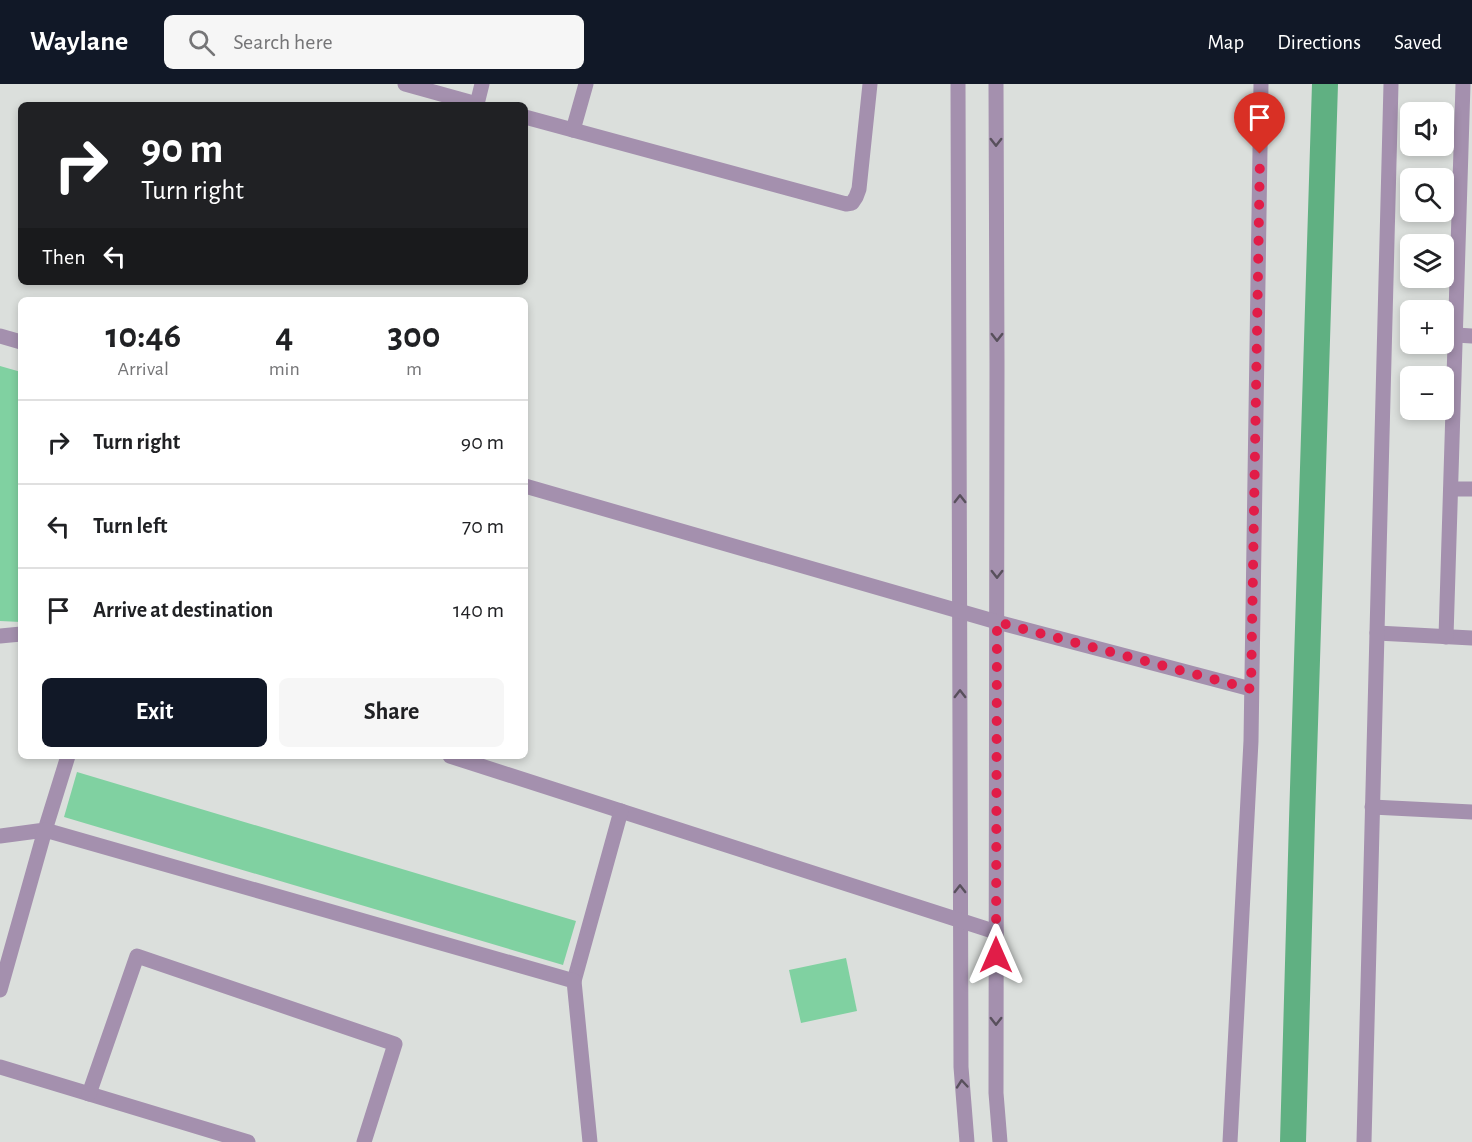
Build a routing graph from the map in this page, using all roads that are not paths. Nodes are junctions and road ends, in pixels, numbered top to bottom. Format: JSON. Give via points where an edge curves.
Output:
{"nodes":[{"id":1,"x":405,"y":84,"type":"edge"},
{"id":2,"x":482,"y":84,"type":"edge"},
{"id":3,"x":586,"y":84,"type":"edge"},
{"id":4,"x":870,"y":84,"type":"edge"},
{"id":5,"x":958,"y":84,"type":"edge"},
{"id":6,"x":996,"y":84,"type":"edge"},
{"id":7,"x":1261,"y":84,"type":"edge"},
{"id":8,"x":1391,"y":84,"type":"edge"},
{"id":9,"x":1463,"y":84,"type":"edge"},
{"id":10,"x":468,"y":102,"type":"edge"},
{"id":11,"x":479,"y":102,"type":"edge"},
{"id":12,"x":528,"y":118,"type":"edge"},
{"id":13,"x":573,"y":130,"type":"junction"},
{"id":14,"x":1466,"y":180,"type":"edge"},
{"id":15,"x":1456,"y":335,"type":"junction"},
{"id":16,"x":0,"y":336,"type":"edge"},
{"id":17,"x":1472,"y":336,"type":"edge"},
{"id":18,"x":18,"y":341,"type":"edge"},
{"id":19,"x":528,"y":487,"type":"edge"},
{"id":20,"x":1451,"y":489,"type":"junction"},
{"id":21,"x":1472,"y":489,"type":"edge"},
{"id":22,"x":960,"y":611,"type":"junction"},
{"id":23,"x":997,"y":622,"type":"junction"},
{"id":24,"x":1377,"y":633,"type":"junction"},
{"id":25,"x":18,"y":634,"type":"edge"},
{"id":26,"x":0,"y":636,"type":"edge"},
{"id":27,"x":1446,"y":637,"type":"junction"},
{"id":28,"x":1472,"y":638,"type":"edge"},
{"id":29,"x":1251,"y":689,"type":"junction"},
{"id":30,"x":67,"y":759,"type":"edge"},
{"id":31,"x":459,"y":759,"type":"edge"},
{"id":32,"x":1372,"y":807,"type":"junction"},
{"id":33,"x":621,"y":811,"type":"junction"},
{"id":34,"x":1472,"y":812,"type":"edge"},
{"id":35,"x":45,"y":830,"type":"junction"},
{"id":36,"x":0,"y":836,"type":"edge"},
{"id":37,"x":960,"y":921,"type":"junction"},
{"id":38,"x":996,"y":932,"type":"junction"},
{"id":39,"x":574,"y":981,"type":"junction"},
{"id":40,"x":0,"y":990,"type":"edge"},
{"id":41,"x":0,"y":1067,"type":"edge"},
{"id":42,"x":89,"y":1094,"type":"junction"},
{"id":43,"x":249,"y":1142,"type":"edge"},
{"id":44,"x":364,"y":1142,"type":"edge"},
{"id":45,"x":590,"y":1142,"type":"edge"},
{"id":46,"x":967,"y":1142,"type":"edge"},
{"id":47,"x":1000,"y":1142,"type":"edge"},
{"id":48,"x":1230,"y":1142,"type":"edge"},
{"id":49,"x":1364,"y":1142,"type":"edge"}],
"edges":[{"from":1,"to":10,"type":"street"},
{"from":2,"to":11,"type":"street"},
{"from":3,"to":13,"type":"street"},
{"from":4,"to":13,"type":"street","via":[[859,189],[852,203],[846,204]]},
{"from":22,"to":5,"type":"street","one_way":true},
{"from":6,"to":23,"type":"street","one_way":true},
{"from":7,"to":29,"type":"street"},
{"from":8,"to":24,"type":"street"},
{"from":9,"to":14,"type":"street"},
{"from":12,"to":13,"type":"street"},
{"from":14,"to":15,"type":"street"},
{"from":15,"to":17,"type":"street"},
{"from":15,"to":20,"type":"street"},
{"from":16,"to":18,"type":"street"},
{"from":19,"to":22,"type":"street"},
{"from":20,"to":21,"type":"street"},
{"from":20,"to":27,"type":"street"},
{"from":22,"to":23,"type":"street"},
{"from":37,"to":22,"type":"street","one_way":true},
{"from":23,"to":29,"type":"street"},
{"from":23,"to":38,"type":"street"},
{"from":24,"to":27,"type":"street"},
{"from":24,"to":32,"type":"street"},
{"from":25,"to":26,"type":"street"},
{"from":27,"to":28,"type":"street"},
{"from":29,"to":48,"type":"street"},
{"from":30,"to":35,"type":"street"},
{"from":31,"to":33,"type":"street"},
{"from":32,"to":34,"type":"street"},
{"from":32,"to":49,"type":"street"},
{"from":33,"to":37,"type":"street"},
{"from":33,"to":39,"type":"street"},
{"from":35,"to":36,"type":"street"},
{"from":35,"to":39,"type":"street"},
{"from":35,"to":40,"type":"street"},
{"from":37,"to":38,"type":"street"},
{"from":46,"to":37,"type":"street","one_way":true,"via":[[961,1067]]},
{"from":38,"to":47,"type":"street","one_way":true,"via":[[996,1093]]},
{"from":39,"to":45,"type":"street"},
{"from":41,"to":42,"type":"street"},
{"from":42,"to":43,"type":"street"},
{"from":42,"to":44,"type":"street","via":[[137,956],[395,1044]]}]}
